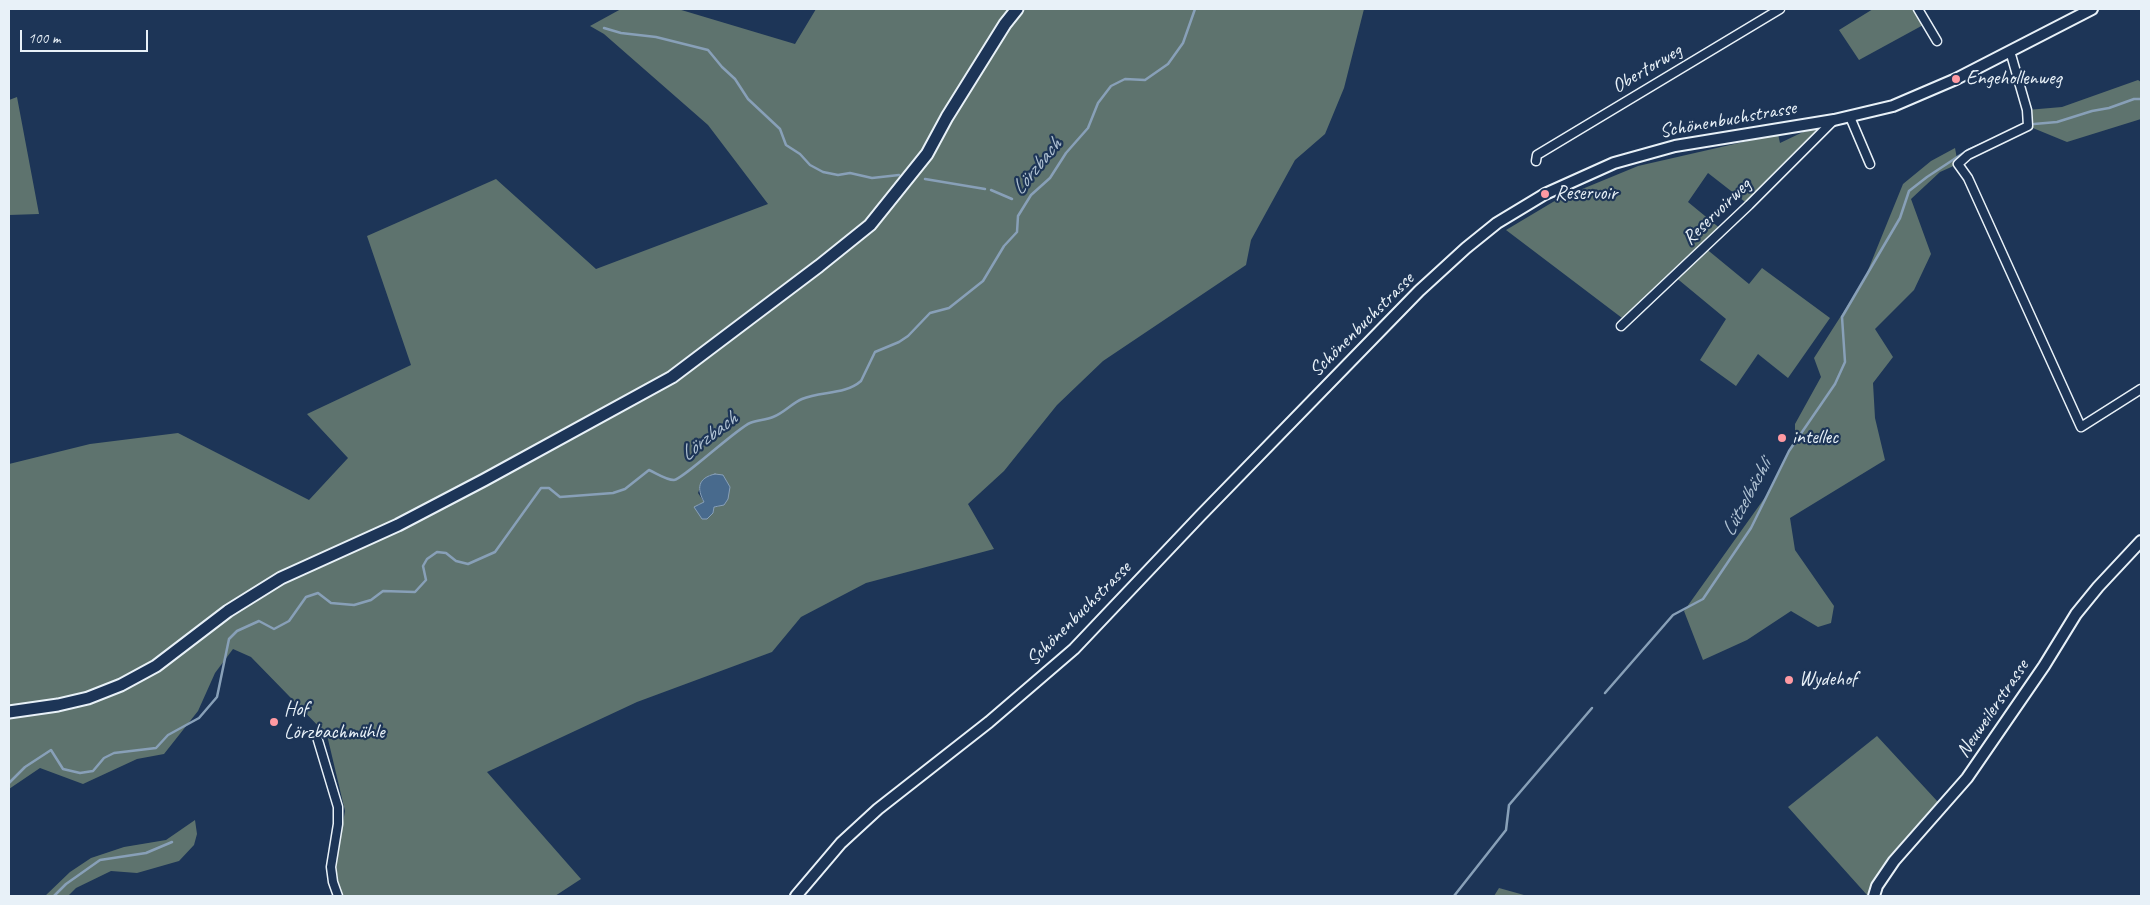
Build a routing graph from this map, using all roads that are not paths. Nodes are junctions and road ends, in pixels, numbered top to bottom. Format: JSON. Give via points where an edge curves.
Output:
{"nodes":[{"id":1,"x":1017,"y":9,"type":"edge"},
{"id":2,"x":1780,"y":9,"type":"edge"},
{"id":3,"x":1918,"y":9,"type":"edge"},
{"id":4,"x":2092,"y":9,"type":"edge"},
{"id":5,"x":1937,"y":41,"type":"dead end"},
{"id":6,"x":2010,"y":51,"type":"junction"},
{"id":7,"x":1850,"y":116,"type":"junction"},
{"id":8,"x":1834,"y":120,"type":"junction"},
{"id":9,"x":1536,"y":161,"type":"dead end"},
{"id":10,"x":1870,"y":164,"type":"dead end"},
{"id":11,"x":1621,"y":326,"type":"dead end"},
{"id":12,"x":2141,"y":389,"type":"edge"},
{"id":13,"x":2141,"y":541,"type":"edge"},
{"id":14,"x":9,"y":712,"type":"edge"},
{"id":15,"x":317,"y":737,"type":"dead end"},
{"id":16,"x":338,"y":896,"type":"edge"},
{"id":17,"x":796,"y":896,"type":"edge"},
{"id":18,"x":1874,"y":896,"type":"edge"}],
"edges":[{"from":1,"to":14,"type":"main road","via":[[927,154],[870,225],[672,377],[407,520],[281,578],[228,611],[156,666],[121,686],[88,698]]},
{"from":2,"to":9,"type":"street","name":"Obertorweg","via":[[1537,154]]},
{"from":3,"to":5,"type":"street"},
{"from":4,"to":6,"type":"street","name":"Schönenbuchstrasse"},
{"from":6,"to":7,"type":"street","name":"Schönenbuchstrasse","via":[[1931,91],[1893,106]]},
{"from":6,"to":12,"type":"street","via":[[2027,110],[2028,126],[1968,154],[1958,164],[1968,178],[2081,427]]},
{"from":7,"to":8,"type":"street","name":"Schönenbuchstrasse"},
{"from":7,"to":10,"type":"street"},
{"from":8,"to":11,"type":"street","name":"Reservoirweg"},
{"from":8,"to":17,"type":"street","name":"Schönenbuchstrasse","via":[[1675,146],[1614,163],[1546,194],[1481,235],[1322,390],[1074,649],[989,722],[878,809],[841,843]]},
{"from":13,"to":18,"type":"street","name":"Neuweilerstrasse","via":[[2076,614],[1967,778],[1894,861]]},
{"from":15,"to":16,"type":"street","via":[[338,807],[331,867]]}]}
